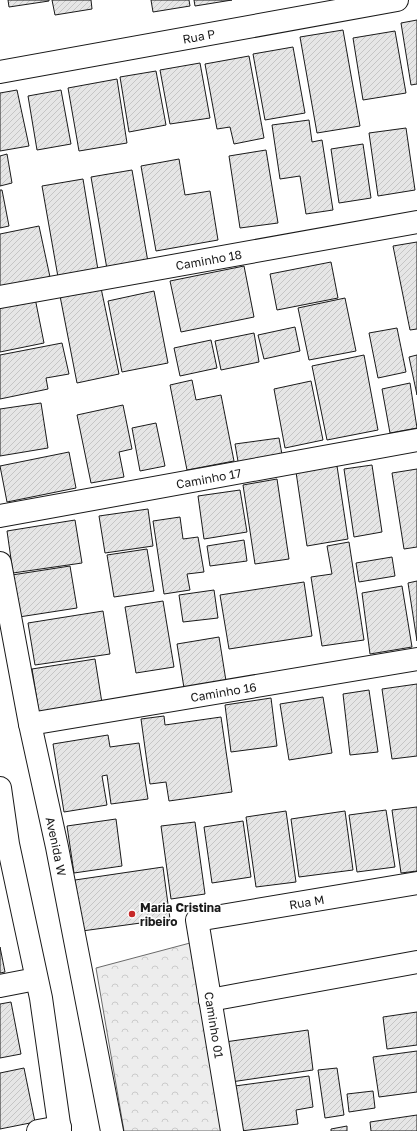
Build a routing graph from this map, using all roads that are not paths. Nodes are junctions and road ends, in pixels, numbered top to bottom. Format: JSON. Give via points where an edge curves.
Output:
{"nodes":[{"id":1,"x":397,"y":0,"type":"edge"},
{"id":2,"x":0,"y":72,"type":"edge"},
{"id":3,"x":417,"y":222,"type":"edge"},
{"id":4,"x":0,"y":297,"type":"edge"},
{"id":5,"x":417,"y":440,"type":"edge"},
{"id":6,"x":0,"y":516,"type":"edge"},
{"id":7,"x":0,"y":563,"type":"edge"},
{"id":8,"x":417,"y":659,"type":"edge"},
{"id":9,"x":30,"y":724,"type":"junction"},
{"id":10,"x":0,"y":788,"type":"edge"},
{"id":11,"x":4,"y":844,"type":"edge"},
{"id":12,"x":417,"y":884,"type":"edge"},
{"id":13,"x":197,"y":920,"type":"joint"},
{"id":14,"x":417,"y":962,"type":"edge"},
{"id":15,"x":36,"y":979,"type":"junction"},
{"id":16,"x":0,"y":986,"type":"edge"},
{"id":17,"x":210,"y":1000,"type":"junction"},
{"id":18,"x":60,"y":1129,"type":"edge"},
{"id":19,"x":38,"y":1131,"type":"edge"},
{"id":20,"x":112,"y":1131,"type":"edge"},
{"id":21,"x":232,"y":1131,"type":"edge"}],
"edges":[{"from":1,"to":2,"type":"street","name":"Rua P"},
{"from":3,"to":4,"type":"street","name":"Caminho 18"},
{"from":5,"to":6,"type":"street","name":"Caminho 17"},
{"from":7,"to":9,"type":"street","name":"Avenida W"},
{"from":8,"to":9,"type":"street","name":"Caminho 16"},
{"from":9,"to":20,"type":"street","name":"Avenida W","via":[[57,847]]},
{"from":10,"to":11,"type":"street"},
{"from":11,"to":15,"type":"street"},
{"from":12,"to":13,"type":"street","name":"Rua M"},
{"from":13,"to":17,"type":"street","name":"Caminho 01"},
{"from":14,"to":17,"type":"street"},
{"from":15,"to":16,"type":"street"},
{"from":15,"to":18,"type":"street"},
{"from":17,"to":21,"type":"street","name":"Caminho 01"},
{"from":18,"to":19,"type":"street"}]}
